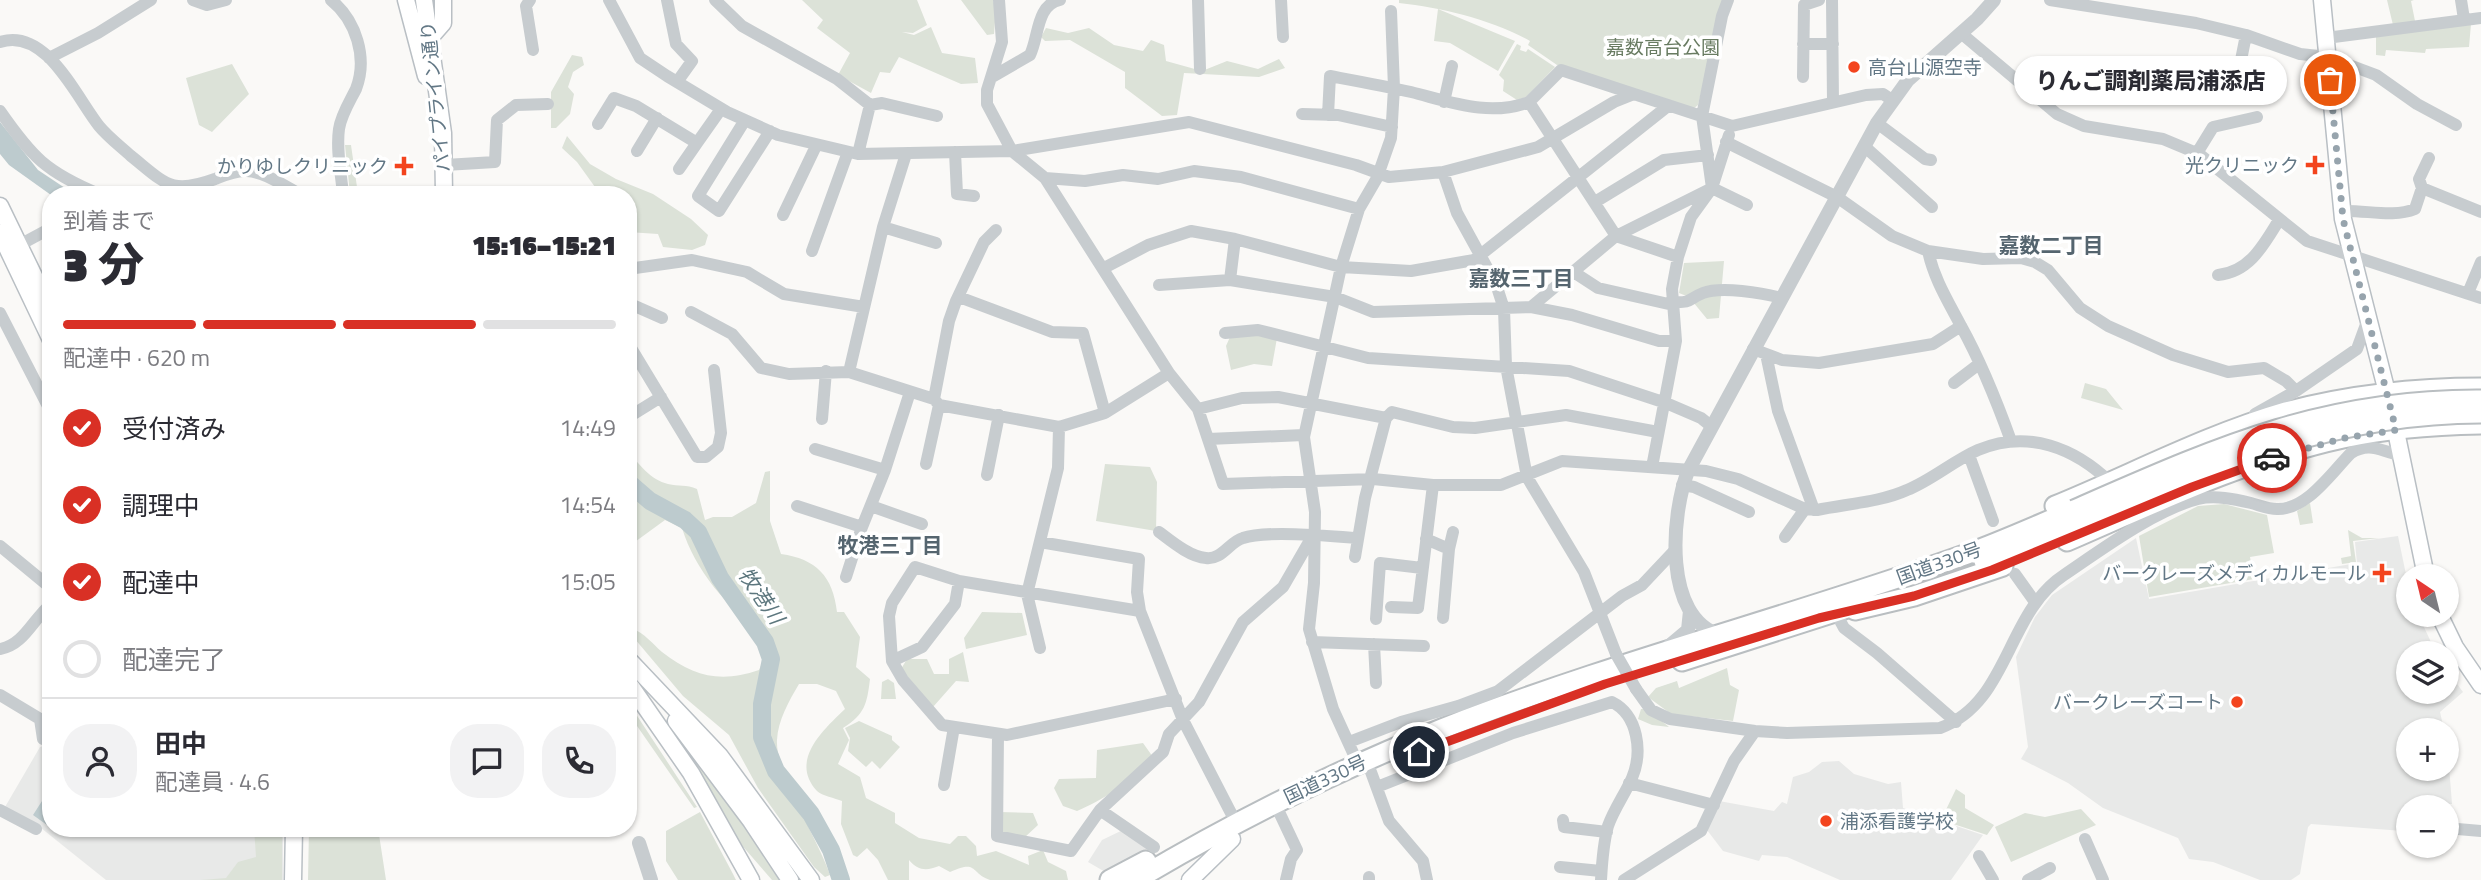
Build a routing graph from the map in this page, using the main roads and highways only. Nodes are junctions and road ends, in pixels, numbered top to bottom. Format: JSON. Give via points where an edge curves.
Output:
{"nodes":[{"id":1,"x":406,"y":0,"type":"edge"},
{"id":2,"x":424,"y":0,"type":"edge"},
{"id":3,"x":443,"y":0,"type":"edge"},
{"id":4,"x":2322,"y":0,"type":"edge"},
{"id":5,"x":429,"y":39,"type":"junction"},
{"id":6,"x":436,"y":89,"type":"junction"},
{"id":7,"x":444,"y":186,"type":"edge"},
{"id":8,"x":0,"y":206,"type":"edge"},
{"id":9,"x":0,"y":233,"type":"edge"},
{"id":10,"x":15,"y":248,"type":"junction"},
{"id":11,"x":42,"y":295,"type":"edge"},
{"id":12,"x":42,"y":317,"type":"edge"},
{"id":13,"x":2481,"y":388,"type":"edge"},
{"id":14,"x":2387,"y":393,"type":"junction"},
{"id":15,"x":2481,"y":400,"type":"edge"},
{"id":16,"x":2481,"y":413,"type":"edge"},
{"id":17,"x":2481,"y":424,"type":"edge"},
{"id":18,"x":2396,"y":430,"type":"junction"},
{"id":19,"x":2077,"y":516,"type":"junction"},
{"id":20,"x":2424,"y":564,"type":"edge"},
{"id":21,"x":1824,"y":613,"type":"junction"},
{"id":22,"x":2445,"y":627,"type":"edge"},
{"id":23,"x":637,"y":675,"type":"edge"},
{"id":24,"x":637,"y":676,"type":"edge"},
{"id":25,"x":637,"y":679,"type":"edge"},
{"id":26,"x":2481,"y":685,"type":"edge"},
{"id":27,"x":1412,"y":741,"type":"junction"},
{"id":28,"x":294,"y":837,"type":"edge"},
{"id":29,"x":1232,"y":839,"type":"junction"},
{"id":30,"x":731,"y":840,"type":"junction"},
{"id":31,"x":293,"y":880,"type":"edge"},
{"id":32,"x":751,"y":880,"type":"edge"},
{"id":33,"x":763,"y":880,"type":"edge"},
{"id":34,"x":790,"y":880,"type":"edge"},
{"id":35,"x":811,"y":880,"type":"edge"},
{"id":36,"x":1110,"y":880,"type":"edge"},
{"id":37,"x":1136,"y":880,"type":"edge"},
{"id":38,"x":1161,"y":880,"type":"edge"},
{"id":39,"x":1190,"y":880,"type":"edge"}],
"edges":[{"from":1,"to":6,"type":"main road","via":[[426,76]]},
{"from":2,"to":5,"type":"main road","name":"パイプライン通り"},
{"from":3,"to":5,"type":"main road","via":[[443,23]]},
{"from":4,"to":14,"type":"main road","via":[[2342,211]]},
{"from":5,"to":6,"type":"main road","name":"パイプライン通り"},
{"from":6,"to":7,"type":"main road","name":"パイプライン通り"},
{"from":8,"to":10,"type":"main road"},
{"from":9,"to":10,"type":"main road"},
{"from":10,"to":11,"type":"main road"},
{"from":10,"to":12,"type":"main road"},
{"from":13,"to":14,"type":"highway"},
{"from":14,"to":18,"type":"main road"},
{"from":14,"to":21,"type":"highway","via":[[2293,411],[2183,451]]},
{"from":15,"to":19,"type":"highway","name":"国道330号","bridge":true,"via":[[2382,405],[2302,420],[2226,445]]},
{"from":16,"to":19,"type":"highway","name":"国道330号","bridge":true,"via":[[2390,418],[2304,436]]},
{"from":17,"to":18,"type":"highway"},
{"from":18,"to":20,"type":"main road"},
{"from":18,"to":21,"type":"highway","via":[[2345,438],[2262,461],[1992,570],[1914,596]]},
{"from":19,"to":21,"type":"highway","name":"国道330号","via":[[1970,553]]},
{"from":21,"to":27,"type":"highway","name":"国道330号","via":[[1720,635],[1638,660]]},
{"from":21,"to":29,"type":"highway","name":"国道330号","via":[[1460,736],[1374,780],[1280,814]]},
{"from":22,"to":26,"type":"main road"},
{"from":23,"to":35,"type":"main road","via":[[710,744]]},
{"from":24,"to":34,"type":"main road","via":[[710,763]]},
{"from":25,"to":30,"type":"main road"},
{"from":27,"to":36,"type":"highway","via":[[1352,748]]},
{"from":27,"to":37,"type":"highway","name":"国道330号","via":[[1287,796]]},
{"from":28,"to":31,"type":"main road"},
{"from":29,"to":38,"type":"highway","name":"国道330号"},
{"from":29,"to":39,"type":"main road"},
{"from":30,"to":32,"type":"main road"},
{"from":30,"to":33,"type":"main road"}]}
